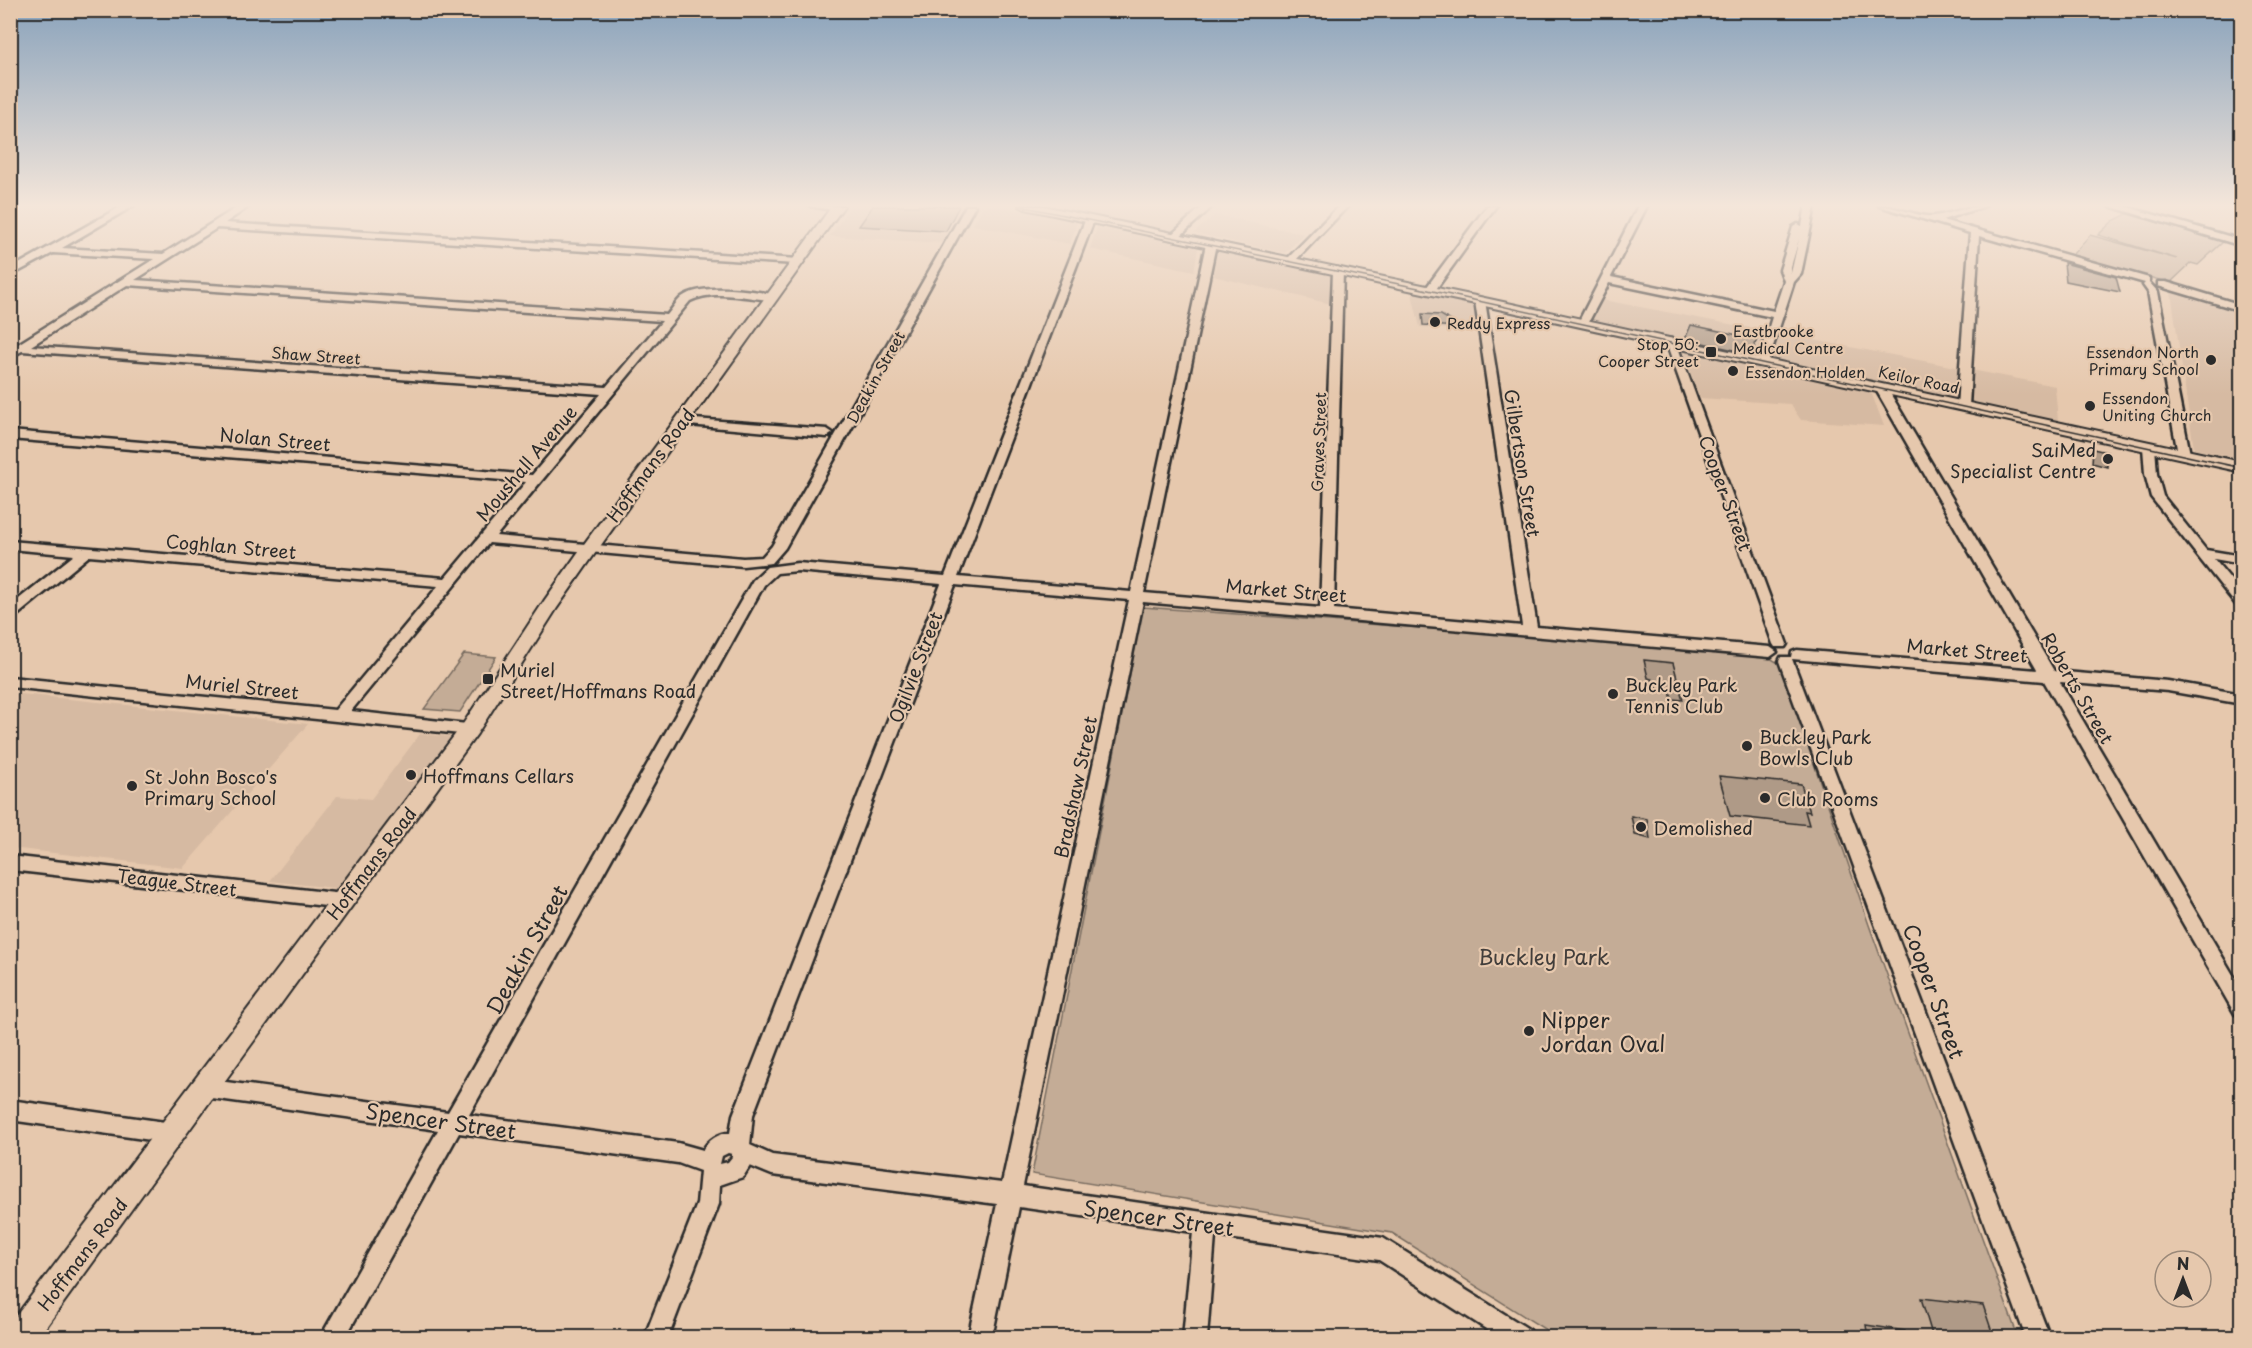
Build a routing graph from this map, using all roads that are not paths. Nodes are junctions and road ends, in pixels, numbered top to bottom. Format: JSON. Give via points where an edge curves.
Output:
{"nodes":[{"id":1,"x":145,"y":269,"type":"edge"},
{"id":2,"x":791,"y":269,"type":"edge"},
{"id":3,"x":936,"y":269,"type":"edge"},
{"id":4,"x":1070,"y":269,"type":"edge"},
{"id":5,"x":1205,"y":269,"type":"edge"},
{"id":6,"x":1329,"y":269,"type":"edge"},
{"id":7,"x":1446,"y":269,"type":"edge"},
{"id":8,"x":1610,"y":269,"type":"edge"},
{"id":9,"x":1797,"y":269,"type":"edge"},
{"id":10,"x":1972,"y":269,"type":"edge"},
{"id":11,"x":2103,"y":269,"type":"edge"},
{"id":12,"x":1338,"y":271,"type":"junction"},
{"id":13,"x":1605,"y":279,"type":"junction"},
{"id":14,"x":124,"y":282,"type":"junction"},
{"id":15,"x":2153,"y":285,"type":"junction"},
{"id":16,"x":1430,"y":290,"type":"junction"},
{"id":17,"x":771,"y":297,"type":"junction"},
{"id":18,"x":1480,"y":301,"type":"junction"},
{"id":19,"x":2241,"y":308,"type":"edge"},
{"id":20,"x":1778,"y":315,"type":"junction"},
{"id":21,"x":668,"y":319,"type":"junction"},
{"id":22,"x":1583,"y":323,"type":"junction"},
{"id":23,"x":1671,"y":342,"type":"junction"},
{"id":24,"x":15,"y":351,"type":"edge"},
{"id":25,"x":1763,"y":363,"type":"junction"},
{"id":26,"x":1881,"y":388,"type":"junction"},
{"id":27,"x":609,"y":392,"type":"junction"},
{"id":28,"x":1963,"y":406,"type":"junction"},
{"id":29,"x":681,"y":422,"type":"junction"},
{"id":30,"x":828,"y":433,"type":"dead end"},
{"id":31,"x":10,"y":435,"type":"edge"},
{"id":32,"x":2149,"y":447,"type":"junction"},
{"id":33,"x":2184,"y":454,"type":"junction"},
{"id":34,"x":2241,"y":467,"type":"edge"},
{"id":35,"x":536,"y":478,"type":"junction"},
{"id":36,"x":486,"y":539,"type":"junction"},
{"id":37,"x":10,"y":545,"type":"edge"},
{"id":38,"x":590,"y":548,"type":"junction"},
{"id":39,"x":86,"y":552,"type":"junction"},
{"id":40,"x":2202,"y":553,"type":"junction"},
{"id":41,"x":2241,"y":560,"type":"edge"},
{"id":42,"x":769,"y":565,"type":"junction"},
{"id":43,"x":949,"y":580,"type":"junction"},
{"id":44,"x":448,"y":583,"type":"junction"},
{"id":45,"x":1135,"y":596,"type":"junction"},
{"id":46,"x":2241,"y":603,"type":"edge"},
{"id":47,"x":1328,"y":613,"type":"junction"},
{"id":48,"x":10,"y":614,"type":"edge"},
{"id":49,"x":1530,"y":631,"type":"junction"},
{"id":50,"x":1783,"y":653,"type":"junction"},
{"id":51,"x":2048,"y":677,"type":"junction"},
{"id":52,"x":10,"y":682,"type":"edge"},
{"id":53,"x":2241,"y":699,"type":"edge"},
{"id":54,"x":338,"y":716,"type":"junction"},
{"id":55,"x":470,"y":729,"type":"junction"},
{"id":56,"x":10,"y":863,"type":"edge"},
{"id":57,"x":343,"y":902,"type":"junction"},
{"id":58,"x":2241,"y":1008,"type":"edge"},
{"id":59,"x":204,"y":1088,"type":"junction"},
{"id":60,"x":10,"y":1110,"type":"edge"},
{"id":61,"x":454,"y":1121,"type":"junction"},
{"id":62,"x":172,"y":1133,"type":"junction"},
{"id":63,"x":726,"y":1159,"type":"junction"},
{"id":64,"x":1010,"y":1195,"type":"junction"},
{"id":65,"x":1205,"y":1223,"type":"junction"},
{"id":66,"x":19,"y":1338,"type":"edge"},
{"id":67,"x":332,"y":1338,"type":"edge"},
{"id":68,"x":656,"y":1338,"type":"edge"},
{"id":69,"x":980,"y":1338,"type":"edge"},
{"id":70,"x":1195,"y":1338,"type":"edge"},
{"id":71,"x":1522,"y":1338,"type":"edge"},
{"id":72,"x":2038,"y":1338,"type":"edge"}],
"edges":[{"from":1,"to":14,"type":"street"},
{"from":2,"to":17,"type":"main road","name":"Hoffmans Road"},
{"from":3,"to":42,"type":"street","name":"Deakin Street"},
{"from":4,"to":43,"type":"street","name":"Ogilvie Street"},
{"from":5,"to":45,"type":"street","name":"Bradshaw Street"},
{"from":6,"to":12,"type":"main road","name":"Keilor Road"},
{"from":7,"to":16,"type":"street"},
{"from":8,"to":13,"type":"street"},
{"from":9,"to":20,"type":"street"},
{"from":10,"to":28,"type":"street"},
{"from":11,"to":15,"type":"street"},
{"from":12,"to":16,"type":"main road","name":"Keilor Road"},
{"from":12,"to":47,"type":"street","name":"Graves Street"},
{"from":13,"to":20,"type":"street"},
{"from":13,"to":22,"type":"street"},
{"from":14,"to":21,"type":"street"},
{"from":14,"to":24,"type":"street"},
{"from":15,"to":19,"type":"street"},
{"from":15,"to":33,"type":"street"},
{"from":16,"to":18,"type":"main road","name":"Keilor Road"},
{"from":17,"to":21,"type":"street","name":"Moushall Avenue","via":[[698,293],[686,299]]},
{"from":17,"to":29,"type":"main road","name":"Hoffmans Road"},
{"from":18,"to":22,"type":"main road","name":"Keilor Road"},
{"from":18,"to":49,"type":"street","name":"Gilbertson Street"},
{"from":20,"to":25,"type":"street"},
{"from":21,"to":27,"type":"street","name":"Moushall Avenue"},
{"from":22,"to":23,"type":"main road","name":"Keilor Road"},
{"from":23,"to":25,"type":"main road","name":"Keilor Road"},
{"from":23,"to":50,"type":"street","name":"Cooper Street"},
{"from":24,"to":27,"type":"street","name":"Shaw Street"},
{"from":25,"to":26,"type":"main road","name":"Keilor Road"},
{"from":26,"to":28,"type":"main road","name":"Keilor Road"},
{"from":26,"to":51,"type":"street","name":"Roberts Street"},
{"from":27,"to":35,"type":"street","name":"Moushall Avenue"},
{"from":28,"to":32,"type":"main road","name":"Keilor Road"},
{"from":29,"to":30,"type":"street"},
{"from":29,"to":38,"type":"main road","name":"Hoffmans Road"},
{"from":31,"to":35,"type":"street","name":"Nolan Street"},
{"from":32,"to":33,"type":"main road","name":"Keilor Road"},
{"from":32,"to":40,"type":"street","via":[[2154,492]]},
{"from":33,"to":34,"type":"main road","name":"Keilor Road"},
{"from":35,"to":36,"type":"street","name":"Moushall Avenue"},
{"from":36,"to":38,"type":"street","name":"Market Street"},
{"from":36,"to":44,"type":"street","name":"Moushall Avenue"},
{"from":37,"to":39,"type":"street","name":"Coghlan Street"},
{"from":38,"to":42,"type":"street","name":"Market Street"},
{"from":38,"to":55,"type":"main road","name":"Hoffmans Road"},
{"from":39,"to":44,"type":"street","name":"Coghlan Street"},
{"from":39,"to":48,"type":"street"},
{"from":40,"to":41,"type":"street"},
{"from":40,"to":46,"type":"street"},
{"from":42,"to":43,"type":"street","name":"Market Street"},
{"from":42,"to":61,"type":"street","name":"Deakin Street"},
{"from":43,"to":45,"type":"street","name":"Market Street"},
{"from":43,"to":63,"type":"street","name":"Ogilvie Street"},
{"from":44,"to":54,"type":"street","name":"Moushall Avenue"},
{"from":45,"to":47,"type":"street","name":"Market Street"},
{"from":45,"to":64,"type":"street","name":"Bradshaw Street"},
{"from":47,"to":49,"type":"street","name":"Market Street"},
{"from":49,"to":50,"type":"street","name":"Market Street"},
{"from":50,"to":51,"type":"street","name":"Market Street"},
{"from":50,"to":72,"type":"street","name":"Cooper Street"},
{"from":51,"to":53,"type":"street","name":"Market Street","via":[[2168,686]]},
{"from":51,"to":58,"type":"street","name":"Roberts Street"},
{"from":52,"to":54,"type":"street","name":"Muriel Street"},
{"from":54,"to":55,"type":"street","name":"Muriel Street"},
{"from":55,"to":57,"type":"main road","name":"Hoffmans Road"},
{"from":56,"to":57,"type":"street","name":"Teague Street"},
{"from":57,"to":59,"type":"main road","name":"Hoffmans Road"},
{"from":59,"to":61,"type":"street","name":"Spencer Street"},
{"from":59,"to":62,"type":"main road","name":"Hoffmans Road"},
{"from":60,"to":62,"type":"street"},
{"from":61,"to":63,"type":"street","name":"Spencer Street"},
{"from":61,"to":67,"type":"street","name":"Deakin Street"},
{"from":62,"to":66,"type":"main road","name":"Hoffmans Road"},
{"from":63,"to":64,"type":"street","name":"Spencer Street"},
{"from":63,"to":68,"type":"street","name":"Ogilvie Street"},
{"from":64,"to":65,"type":"street","name":"Spencer Street"},
{"from":64,"to":69,"type":"street","name":"Bradshaw Street"},
{"from":65,"to":70,"type":"street"},
{"from":65,"to":71,"type":"street","name":"Spencer Street","via":[[1383,1249]]}]}
